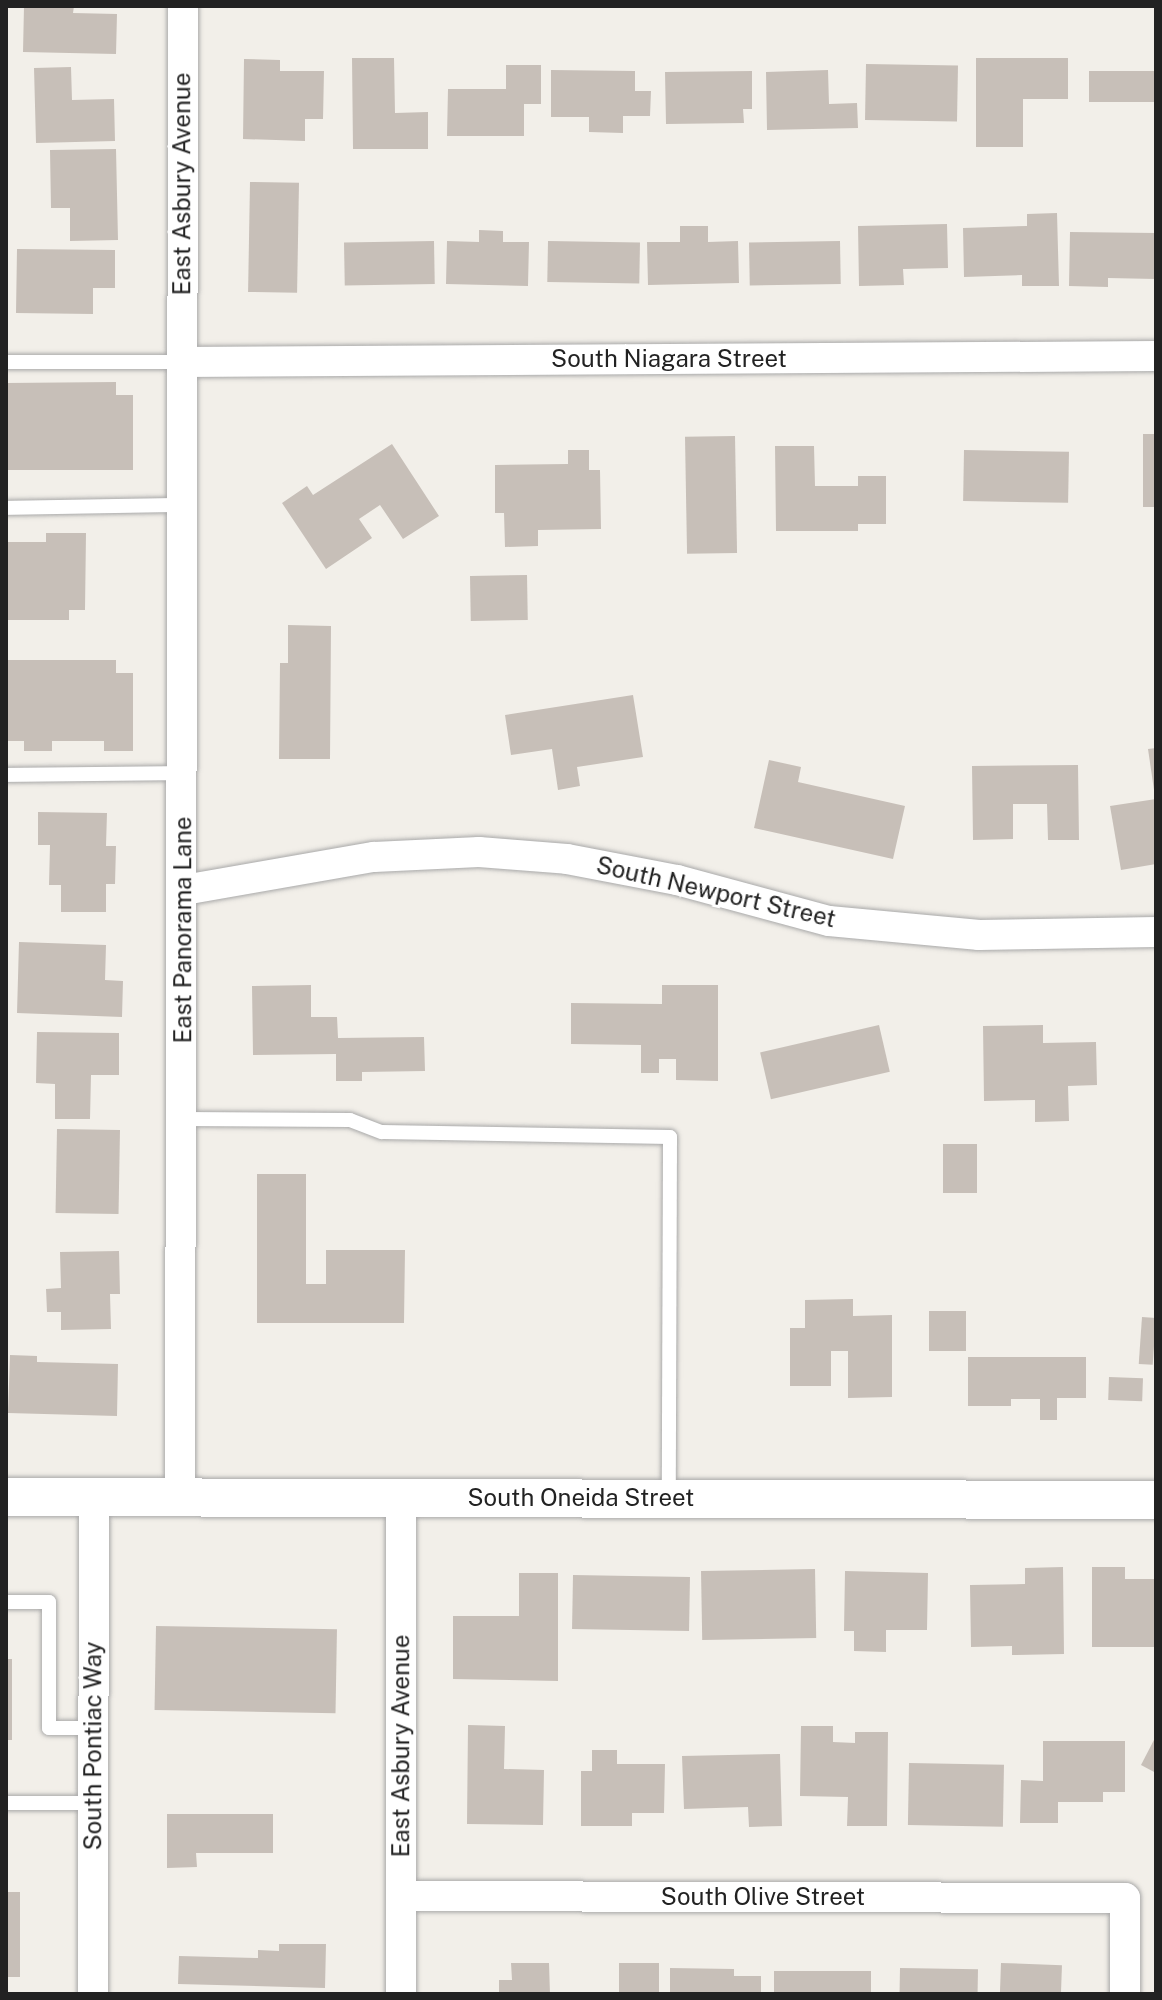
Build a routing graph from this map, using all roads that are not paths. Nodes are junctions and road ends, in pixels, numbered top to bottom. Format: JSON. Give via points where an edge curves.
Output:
{"nodes":[{"id":1,"x":183,"y":6,"type":"edge"},
{"id":2,"x":1156,"y":356,"type":"edge"},
{"id":3,"x":6,"y":362,"type":"edge"},
{"id":4,"x":181,"y":362,"type":"junction"},
{"id":5,"x":182,"y":505,"type":"junction"},
{"id":6,"x":6,"y":508,"type":"edge"},
{"id":7,"x":183,"y":773,"type":"junction"},
{"id":8,"x":6,"y":775,"type":"edge"},
{"id":9,"x":184,"y":890,"type":"junction"},
{"id":10,"x":1156,"y":932,"type":"edge"},
{"id":11,"x":182,"y":1119,"type":"junction"},
{"id":12,"x":6,"y":1497,"type":"edge"},
{"id":13,"x":94,"y":1498,"type":"junction"},
{"id":14,"x":180,"y":1498,"type":"junction"},
{"id":15,"x":401,"y":1498,"type":"junction"},
{"id":16,"x":669,"y":1498,"type":"junction"},
{"id":17,"x":1156,"y":1500,"type":"edge"},
{"id":18,"x":6,"y":1602,"type":"edge"},
{"id":19,"x":92,"y":1728,"type":"junction"},
{"id":20,"x":6,"y":1803,"type":"edge"},
{"id":21,"x":92,"y":1803,"type":"junction"},
{"id":22,"x":401,"y":1896,"type":"junction"},
{"id":23,"x":93,"y":1994,"type":"edge"},
{"id":24,"x":401,"y":1994,"type":"edge"},
{"id":25,"x":1125,"y":1994,"type":"edge"}],
"edges":[{"from":1,"to":4,"type":"street","name":"East Asbury Avenue"},
{"from":2,"to":4,"type":"street","name":"South Niagara Street"},
{"from":3,"to":4,"type":"lane"},
{"from":4,"to":5,"type":"street","name":"East Panorama Lane"},
{"from":5,"to":6,"type":"lane"},
{"from":5,"to":7,"type":"street","name":"East Panorama Lane"},
{"from":7,"to":8,"type":"lane"},
{"from":7,"to":9,"type":"street","name":"East Panorama Lane"},
{"from":9,"to":10,"type":"street","name":"South Newport Street","via":[[374,857],[479,852],[567,859],[677,880],[829,921],[979,935]]},
{"from":9,"to":11,"type":"street","name":"East Panorama Lane"},
{"from":11,"to":14,"type":"street","name":"East Panorama Lane"},
{"from":11,"to":16,"type":"lane","via":[[350,1120],[382,1132],[670,1137]]},
{"from":12,"to":13,"type":"street","name":"South Oneida Street"},
{"from":13,"to":14,"type":"street","name":"South Oneida Street"},
{"from":13,"to":19,"type":"street","name":"South Pontiac Way"},
{"from":14,"to":15,"type":"street","name":"South Oneida Street"},
{"from":15,"to":16,"type":"street","name":"South Oneida Street"},
{"from":15,"to":22,"type":"street","name":"East Asbury Avenue"},
{"from":16,"to":17,"type":"street","name":"South Oneida Street"},
{"from":18,"to":19,"type":"lane","via":[[49,1602],[49,1728]]},
{"from":19,"to":21,"type":"street","name":"South Pontiac Way"},
{"from":20,"to":21,"type":"lane"},
{"from":21,"to":23,"type":"street","name":"South Pontiac Way"},
{"from":22,"to":24,"type":"street","name":"East Asbury Avenue"},
{"from":22,"to":25,"type":"street","name":"South Olive Street","via":[[1125,1898]]}]}
